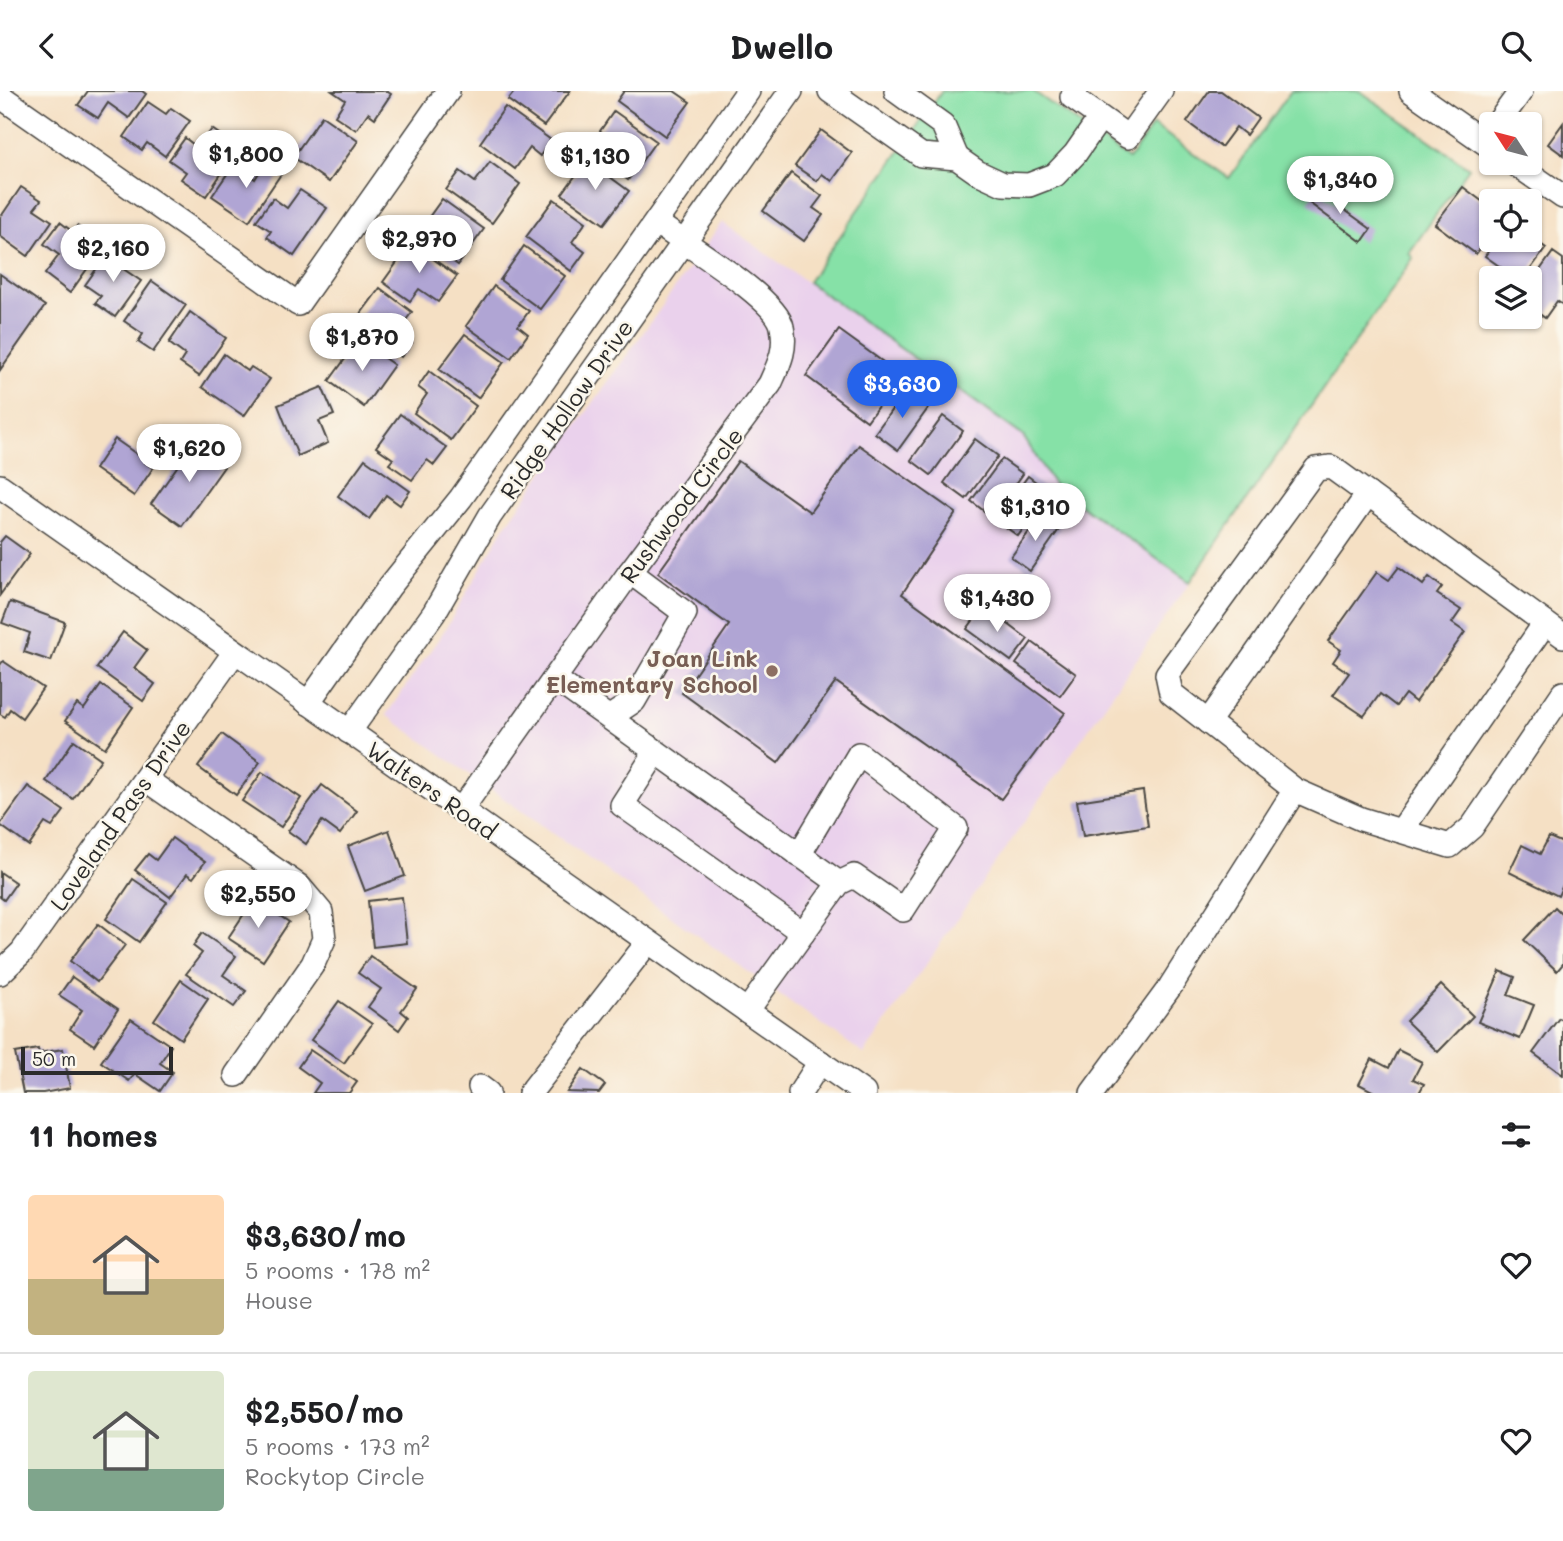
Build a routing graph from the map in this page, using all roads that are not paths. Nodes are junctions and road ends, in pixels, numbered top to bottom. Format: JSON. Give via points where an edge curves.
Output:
{"nodes":[{"id":1,"x":448,"y":91,"type":"edge"},
{"id":2,"x":748,"y":91,"type":"edge"},
{"id":3,"x":791,"y":91,"type":"edge"},
{"id":4,"x":830,"y":91,"type":"edge"},
{"id":5,"x":896,"y":91,"type":"edge"},
{"id":6,"x":1076,"y":91,"type":"edge"},
{"id":7,"x":1161,"y":91,"type":"edge"},
{"id":8,"x":1411,"y":91,"type":"edge"},
{"id":9,"x":1521,"y":91,"type":"edge"},
{"id":10,"x":0,"y":96,"type":"edge"},
{"id":11,"x":1507,"y":112,"type":"edge"},
{"id":12,"x":1100,"y":118,"type":"junction"},
{"id":13,"x":1479,"y":130,"type":"edge"},
{"id":14,"x":957,"y":158,"type":"junction"},
{"id":15,"x":1531,"y":175,"type":"edge"},
{"id":16,"x":1563,"y":197,"type":"edge"},
{"id":17,"x":656,"y":223,"type":"junction"},
{"id":18,"x":684,"y":243,"type":"junction"},
{"id":19,"x":0,"y":486,"type":"edge"},
{"id":20,"x":1368,"y":494,"type":"junction"},
{"id":21,"x":630,"y":572,"type":"junction"},
{"id":22,"x":1554,"y":630,"type":"edge"},
{"id":23,"x":234,"y":653,"type":"junction"},
{"id":24,"x":555,"y":679,"type":"junction"},
{"id":25,"x":1563,"y":693,"type":"edge"},
{"id":26,"x":307,"y":703,"type":"junction"},
{"id":27,"x":611,"y":717,"type":"junction"},
{"id":28,"x":1208,"y":722,"type":"junction"},
{"id":29,"x":349,"y":732,"type":"junction"},
{"id":30,"x":656,"y":752,"type":"junction"},
{"id":31,"x":145,"y":779,"type":"junction"},
{"id":32,"x":1295,"y":790,"type":"junction"},
{"id":33,"x":461,"y":810,"type":"junction"},
{"id":34,"x":1401,"y":831,"type":"junction"},
{"id":35,"x":799,"y":855,"type":"junction"},
{"id":36,"x":839,"y":883,"type":"junction"},
{"id":37,"x":803,"y":933,"type":"junction"},
{"id":38,"x":648,"y":942,"type":"junction"},
{"id":39,"x":0,"y":973,"type":"edge"},
{"id":40,"x":747,"y":1011,"type":"junction"},
{"id":41,"x":820,"y":1062,"type":"junction"},
{"id":42,"x":236,"y":1075,"type":"dead end"},
{"id":43,"x":530,"y":1093,"type":"edge"},
{"id":44,"x":800,"y":1093,"type":"edge"},
{"id":45,"x":864,"y":1093,"type":"edge"},
{"id":46,"x":1092,"y":1093,"type":"edge"}],
"edges":[{"from":1,"to":10,"type":"street","via":[[299,304]]},
{"from":2,"to":17,"type":"street","name":"Ridge Hollow Drive"},
{"from":3,"to":18,"type":"street","name":"Ridge Hollow Drive"},
{"from":4,"to":14,"type":"street","via":[[921,155]]},
{"from":5,"to":14,"type":"street","via":[[943,125]]},
{"from":6,"to":12,"type":"street","via":[[1072,97]]},
{"from":7,"to":12,"type":"street","via":[[1128,137]]},
{"from":8,"to":13,"type":"street"},
{"from":9,"to":11,"type":"street"},
{"from":12,"to":14,"type":"street","via":[[1055,175],[1029,185],[1003,184]]},
{"from":15,"to":16,"type":"street"},
{"from":17,"to":18,"type":"street","name":"Rushwood Circle"},
{"from":17,"to":26,"type":"street","name":"Ridge Hollow Drive","via":[[461,498],[390,586]]},
{"from":18,"to":21,"type":"street","name":"Rushwood Circle","via":[[760,296],[782,323],[784,352],[770,384]]},
{"from":18,"to":29,"type":"street","name":"Ridge Hollow Drive","via":[[490,516],[434,613]]},
{"from":19,"to":23,"type":"street","name":"Walters Road"},
{"from":20,"to":22,"type":"street"},
{"from":20,"to":28,"type":"street"},
{"from":20,"to":28,"type":"street","via":[[1331,467],[1316,468],[1167,674],[1171,693]]},
{"from":21,"to":24,"type":"street","name":"Rushwood Circle"},
{"from":21,"to":27,"type":"street","via":[[685,613],[634,701]]},
{"from":22,"to":34,"type":"street"},
{"from":23,"to":26,"type":"street","name":"Walters Road"},
{"from":23,"to":31,"type":"street","name":"Loveland Pass Drive"},
{"from":24,"to":27,"type":"street"},
{"from":24,"to":33,"type":"street","name":"Rushwood Circle"},
{"from":25,"to":34,"type":"street","via":[[1472,827],[1450,846]]},
{"from":26,"to":29,"type":"street","name":"Walters Road"},
{"from":27,"to":30,"type":"street"},
{"from":28,"to":32,"type":"street"},
{"from":29,"to":33,"type":"street","name":"Walters Road"},
{"from":30,"to":35,"type":"street"},
{"from":30,"to":37,"type":"street","via":[[622,805]]},
{"from":31,"to":39,"type":"street","name":"Loveland Pass Drive","via":[[22,952]]},
{"from":31,"to":42,"type":"street","via":[[299,886],[321,912],[324,939],[313,964]]},
{"from":32,"to":34,"type":"street"},
{"from":32,"to":46,"type":"street","via":[[1170,987]]},
{"from":33,"to":38,"type":"street","name":"Walters Road"},
{"from":35,"to":36,"type":"street"},
{"from":35,"to":36,"type":"street","via":[[859,754],[956,828],[903,910],[854,876]]},
{"from":36,"to":37,"type":"street"},
{"from":37,"to":40,"type":"street"},
{"from":38,"to":40,"type":"street","name":"Walters Road"},
{"from":38,"to":43,"type":"street"},
{"from":40,"to":41,"type":"street","name":"Walters Road"},
{"from":41,"to":44,"type":"street"},
{"from":41,"to":45,"type":"street","name":"Walters Road"}]}
